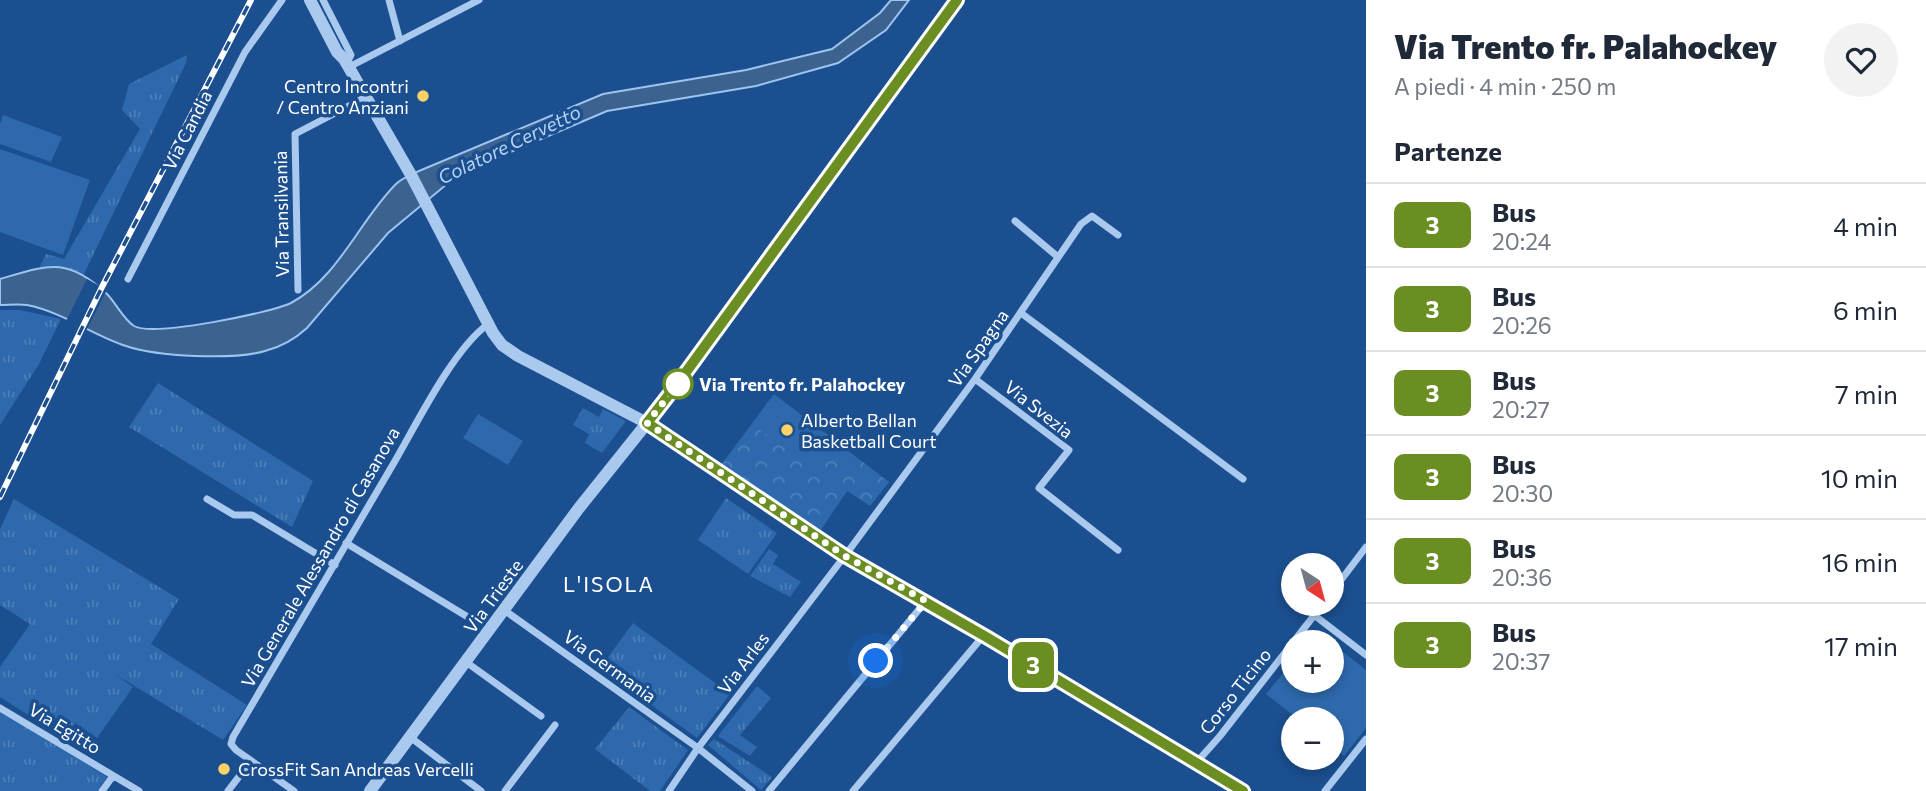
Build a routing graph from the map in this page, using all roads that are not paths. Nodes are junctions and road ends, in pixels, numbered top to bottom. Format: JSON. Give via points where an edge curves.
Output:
{"nodes":[{"id":1,"x":282,"y":0,"type":"edge"},
{"id":2,"x":310,"y":0,"type":"edge"},
{"id":3,"x":323,"y":0,"type":"edge"},
{"id":4,"x":389,"y":0,"type":"edge"},
{"id":5,"x":479,"y":0,"type":"edge"},
{"id":6,"x":957,"y":0,"type":"edge"},
{"id":7,"x":400,"y":41,"type":"junction"},
{"id":8,"x":348,"y":65,"type":"junction"},
{"id":9,"x":366,"y":97,"type":"junction"},
{"id":10,"x":1015,"y":221,"type":"dead end"},
{"id":11,"x":1118,"y":235,"type":"dead end"},
{"id":12,"x":1058,"y":257,"type":"junction"},
{"id":13,"x":128,"y":279,"type":"dead end"},
{"id":14,"x":298,"y":290,"type":"dead end"},
{"id":15,"x":1021,"y":313,"type":"junction"},
{"id":16,"x":487,"y":325,"type":"junction"},
{"id":17,"x":975,"y":379,"type":"junction"},
{"id":18,"x":647,"y":423,"type":"junction"},
{"id":19,"x":1243,"y":479,"type":"dead end"},
{"id":20,"x":207,"y":499,"type":"dead end"},
{"id":21,"x":346,"y":543,"type":"junction"},
{"id":22,"x":1366,"y":547,"type":"edge"},
{"id":23,"x":1118,"y":550,"type":"dead end"},
{"id":24,"x":845,"y":556,"type":"junction"},
{"id":25,"x":335,"y":565,"type":"junction"},
{"id":26,"x":1344,"y":576,"type":"edge"},
{"id":27,"x":926,"y":601,"type":"junction"},
{"id":28,"x":504,"y":610,"type":"junction"},
{"id":29,"x":1313,"y":616,"type":"edge"},
{"id":30,"x":1315,"y":616,"type":"edge"},
{"id":31,"x":477,"y":622,"type":"dead end"},
{"id":32,"x":984,"y":635,"type":"junction"},
{"id":33,"x":1366,"y":655,"type":"edge"},
{"id":34,"x":466,"y":662,"type":"junction"},
{"id":35,"x":0,"y":708,"type":"edge"},
{"id":36,"x":541,"y":716,"type":"dead end"},
{"id":37,"x":555,"y":726,"type":"dead end"},
{"id":38,"x":410,"y":737,"type":"junction"},
{"id":39,"x":1366,"y":739,"type":"edge"},
{"id":40,"x":698,"y":748,"type":"junction"},
{"id":41,"x":251,"y":761,"type":"junction"},
{"id":42,"x":1196,"y":763,"type":"junction"},
{"id":43,"x":113,"y":776,"type":"junction"},
{"id":44,"x":102,"y":791,"type":"edge"},
{"id":45,"x":139,"y":791,"type":"edge"},
{"id":46,"x":228,"y":791,"type":"edge"},
{"id":47,"x":294,"y":791,"type":"edge"},
{"id":48,"x":370,"y":791,"type":"edge"},
{"id":49,"x":481,"y":791,"type":"edge"},
{"id":50,"x":505,"y":791,"type":"edge"},
{"id":51,"x":669,"y":791,"type":"edge"},
{"id":52,"x":752,"y":791,"type":"edge"},
{"id":53,"x":769,"y":791,"type":"edge"},
{"id":54,"x":853,"y":791,"type":"edge"},
{"id":55,"x":1243,"y":791,"type":"edge"},
{"id":56,"x":1325,"y":791,"type":"edge"}],
"edges":[{"from":1,"to":13,"type":"street","name":"Via Candia","via":[[245,52]]},
{"from":2,"to":8,"type":"street"},
{"from":3,"to":8,"type":"street","via":[[351,55]]},
{"from":4,"to":7,"type":"street"},
{"from":5,"to":7,"type":"street"},
{"from":6,"to":18,"type":"street","name":"Via Trieste"},
{"from":7,"to":8,"type":"street"},
{"from":8,"to":9,"type":"street"},
{"from":9,"to":14,"type":"street","name":"Via Transilvania","via":[[295,134]]},
{"from":9,"to":16,"type":"street"},
{"from":10,"to":12,"type":"street"},
{"from":11,"to":12,"type":"street","name":"Via Spagna","via":[[1092,216]]},
{"from":12,"to":15,"type":"street","name":"Via Spagna"},
{"from":15,"to":17,"type":"street","name":"Via Spagna"},
{"from":15,"to":19,"type":"street"},
{"from":16,"to":18,"type":"street","via":[[502,345],[519,356]]},
{"from":16,"to":21,"type":"street","name":"Via Generale Alessandro di Casanova","via":[[460,353]]},
{"from":17,"to":23,"type":"street","name":"Via Svezia","via":[[1069,450],[1039,488]]},
{"from":17,"to":24,"type":"street","name":"Via Spagna"},
{"from":18,"to":24,"type":"street"},
{"from":18,"to":28,"type":"street","name":"Via Trieste"},
{"from":20,"to":25,"type":"street","via":[[234,515],[252,515]]},
{"from":21,"to":25,"type":"street","name":"Via Generale Alessandro di Casanova"},
{"from":21,"to":31,"type":"street"},
{"from":22,"to":26,"type":"street"},
{"from":24,"to":27,"type":"street"},
{"from":24,"to":40,"type":"street","name":"Via Arles"},
{"from":25,"to":41,"type":"street","name":"Via Generale Alessandro di Casanova","via":[[233,737],[231,744]]},
{"from":27,"to":32,"type":"street"},
{"from":27,"to":53,"type":"street"},
{"from":28,"to":34,"type":"street","name":"Via Trieste"},
{"from":28,"to":40,"type":"street","name":"Via Germania"},
{"from":29,"to":42,"type":"street","name":"Corso Ticino"},
{"from":30,"to":33,"type":"street"},
{"from":32,"to":42,"type":"street"},
{"from":32,"to":54,"type":"street"},
{"from":34,"to":36,"type":"street"},
{"from":34,"to":38,"type":"street","name":"Via Trieste"},
{"from":35,"to":43,"type":"street","name":"Via Egitto"},
{"from":37,"to":50,"type":"street"},
{"from":38,"to":48,"type":"street","name":"Via Trieste"},
{"from":38,"to":49,"type":"street"},
{"from":39,"to":56,"type":"street"},
{"from":40,"to":51,"type":"street","name":"Via Arles"},
{"from":40,"to":52,"type":"street","name":"Via Germania"},
{"from":41,"to":46,"type":"street"},
{"from":41,"to":47,"type":"street","name":"Via Generale Alessandro di Casanova"},
{"from":42,"to":55,"type":"street"},
{"from":43,"to":44,"type":"street"},
{"from":43,"to":45,"type":"street","name":"Via Egitto"}]}
